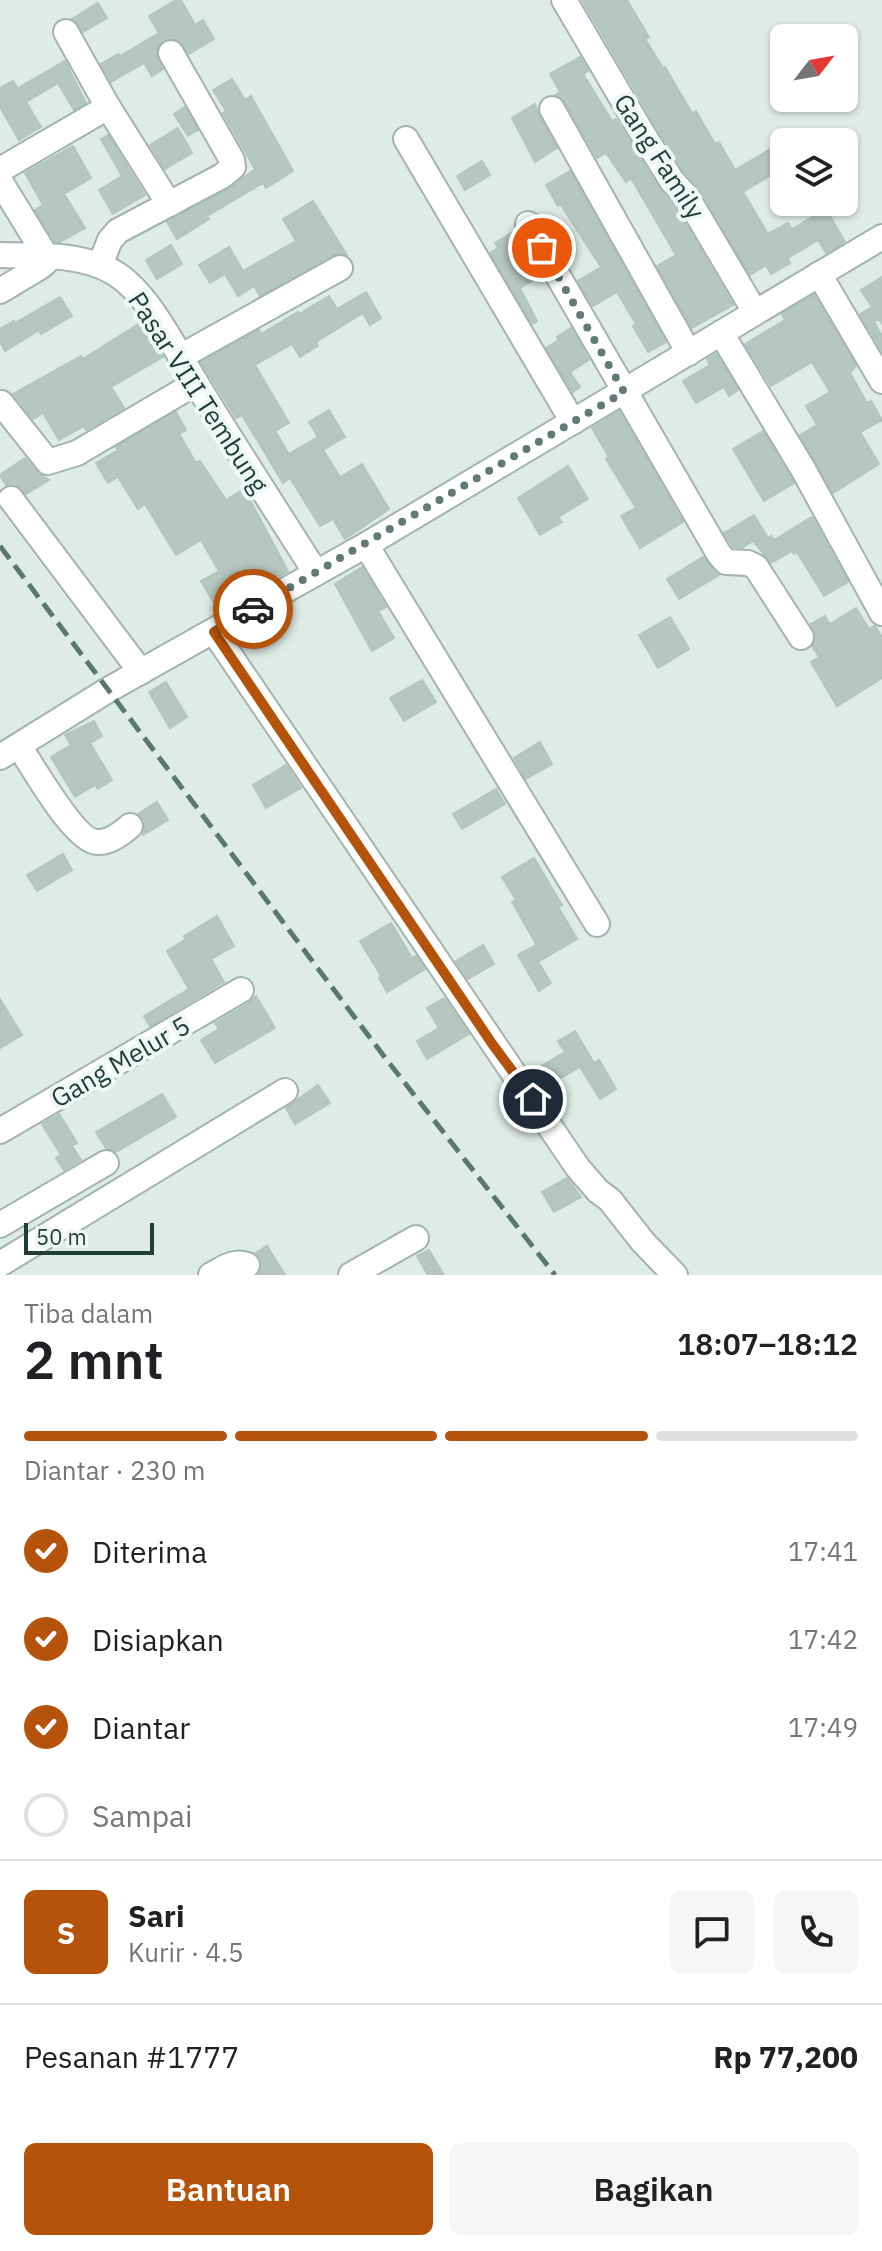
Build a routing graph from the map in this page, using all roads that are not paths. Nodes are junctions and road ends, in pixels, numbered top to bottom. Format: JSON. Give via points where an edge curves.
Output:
{"nodes":[{"id":1,"x":564,"y":0,"type":"edge"},
{"id":2,"x":66,"y":32,"type":"dead end"},
{"id":3,"x":171,"y":53,"type":"dead end"},
{"id":4,"x":108,"y":107,"type":"junction"},
{"id":5,"x":552,"y":109,"type":"dead end"},
{"id":6,"x":406,"y":139,"type":"dead end"},
{"id":7,"x":0,"y":170,"type":"edge"},
{"id":8,"x":0,"y":181,"type":"edge"},
{"id":9,"x":169,"y":204,"type":"junction"},
{"id":10,"x":528,"y":224,"type":"dead end"},
{"id":11,"x":882,"y":237,"type":"edge"},
{"id":12,"x":0,"y":255,"type":"edge"},
{"id":13,"x":46,"y":256,"type":"junction"},
{"id":14,"x":100,"y":265,"type":"junction"},
{"id":15,"x":340,"y":268,"type":"dead end"},
{"id":16,"x":819,"y":274,"type":"junction"},
{"id":17,"x":0,"y":291,"type":"edge"},
{"id":18,"x":755,"y":312,"type":"junction"},
{"id":19,"x":721,"y":333,"type":"junction"},
{"id":20,"x":689,"y":353,"type":"junction"},
{"id":21,"x":180,"y":357,"type":"junction"},
{"id":22,"x":882,"y":381,"type":"edge"},
{"id":23,"x":196,"y":383,"type":"junction"},
{"id":24,"x":624,"y":392,"type":"junction"},
{"id":25,"x":1,"y":403,"type":"edge"},
{"id":26,"x":573,"y":422,"type":"junction"},
{"id":27,"x":11,"y":499,"type":"dead end"},
{"id":28,"x":366,"y":545,"type":"junction"},
{"id":29,"x":316,"y":573,"type":"junction"},
{"id":30,"x":882,"y":613,"type":"edge"},
{"id":31,"x":214,"y":632,"type":"junction"},
{"id":32,"x":801,"y":637,"type":"dead end"},
{"id":33,"x":141,"y":672,"type":"junction"},
{"id":34,"x":10,"y":752,"type":"edge"},
{"id":35,"x":130,"y":826,"type":"dead end"},
{"id":36,"x":597,"y":924,"type":"dead end"},
{"id":37,"x":241,"y":990,"type":"dead end"},
{"id":38,"x":285,"y":1091,"type":"dead end"},
{"id":39,"x":0,"y":1131,"type":"edge"},
{"id":40,"x":106,"y":1163,"type":"dead end"},
{"id":41,"x":0,"y":1225,"type":"edge"},
{"id":42,"x":416,"y":1238,"type":"dead end"},
{"id":43,"x":0,"y":1264,"type":"edge"},
{"id":44,"x":247,"y":1265,"type":"dead end"},
{"id":45,"x":211,"y":1275,"type":"edge"},
{"id":46,"x":351,"y":1275,"type":"edge"},
{"id":47,"x":675,"y":1275,"type":"edge"}],
"edges":[{"from":1,"to":18,"type":"street","name":"Gang Family"},
{"from":2,"to":4,"type":"street"},
{"from":3,"to":9,"type":"street","via":[[233,167]]},
{"from":4,"to":7,"type":"street"},
{"from":4,"to":9,"type":"street"},
{"from":5,"to":20,"type":"street"},
{"from":6,"to":26,"type":"street"},
{"from":8,"to":13,"type":"street"},
{"from":9,"to":14,"type":"street","via":[[118,231]]},
{"from":10,"to":24,"type":"street"},
{"from":11,"to":16,"type":"street"},
{"from":12,"to":13,"type":"street","name":"Pasar VIII Tembung"},
{"from":13,"to":14,"type":"street","name":"Pasar VIII Tembung"},
{"from":13,"to":17,"type":"street","via":[[40,267]]},
{"from":14,"to":21,"type":"street","name":"Pasar VIII Tembung","via":[[137,293]]},
{"from":15,"to":21,"type":"street"},
{"from":16,"to":18,"type":"street"},
{"from":16,"to":22,"type":"street"},
{"from":18,"to":19,"type":"street"},
{"from":19,"to":20,"type":"street"},
{"from":19,"to":30,"type":"street"},
{"from":20,"to":24,"type":"street"},
{"from":21,"to":23,"type":"street","name":"Pasar VIII Tembung"},
{"from":23,"to":25,"type":"street","via":[[77,453],[48,462]]},
{"from":23,"to":29,"type":"street","name":"Pasar VIII Tembung"},
{"from":24,"to":26,"type":"street"},
{"from":24,"to":32,"type":"street","via":[[719,554],[726,562],[756,567]]},
{"from":26,"to":28,"type":"street"},
{"from":27,"to":33,"type":"street"},
{"from":28,"to":29,"type":"street"},
{"from":28,"to":36,"type":"street"},
{"from":29,"to":31,"type":"street"},
{"from":31,"to":33,"type":"street"},
{"from":31,"to":47,"type":"street","via":[[578,1168]]},
{"from":33,"to":34,"type":"street"},
{"from":34,"to":35,"type":"street","via":[[88,840],[107,841]]},
{"from":37,"to":39,"type":"street","name":"Gang Melur 5"},
{"from":38,"to":43,"type":"street"},
{"from":40,"to":41,"type":"street"},
{"from":42,"to":46,"type":"street"},
{"from":44,"to":45,"type":"street","via":[[230,1264]]}]}
